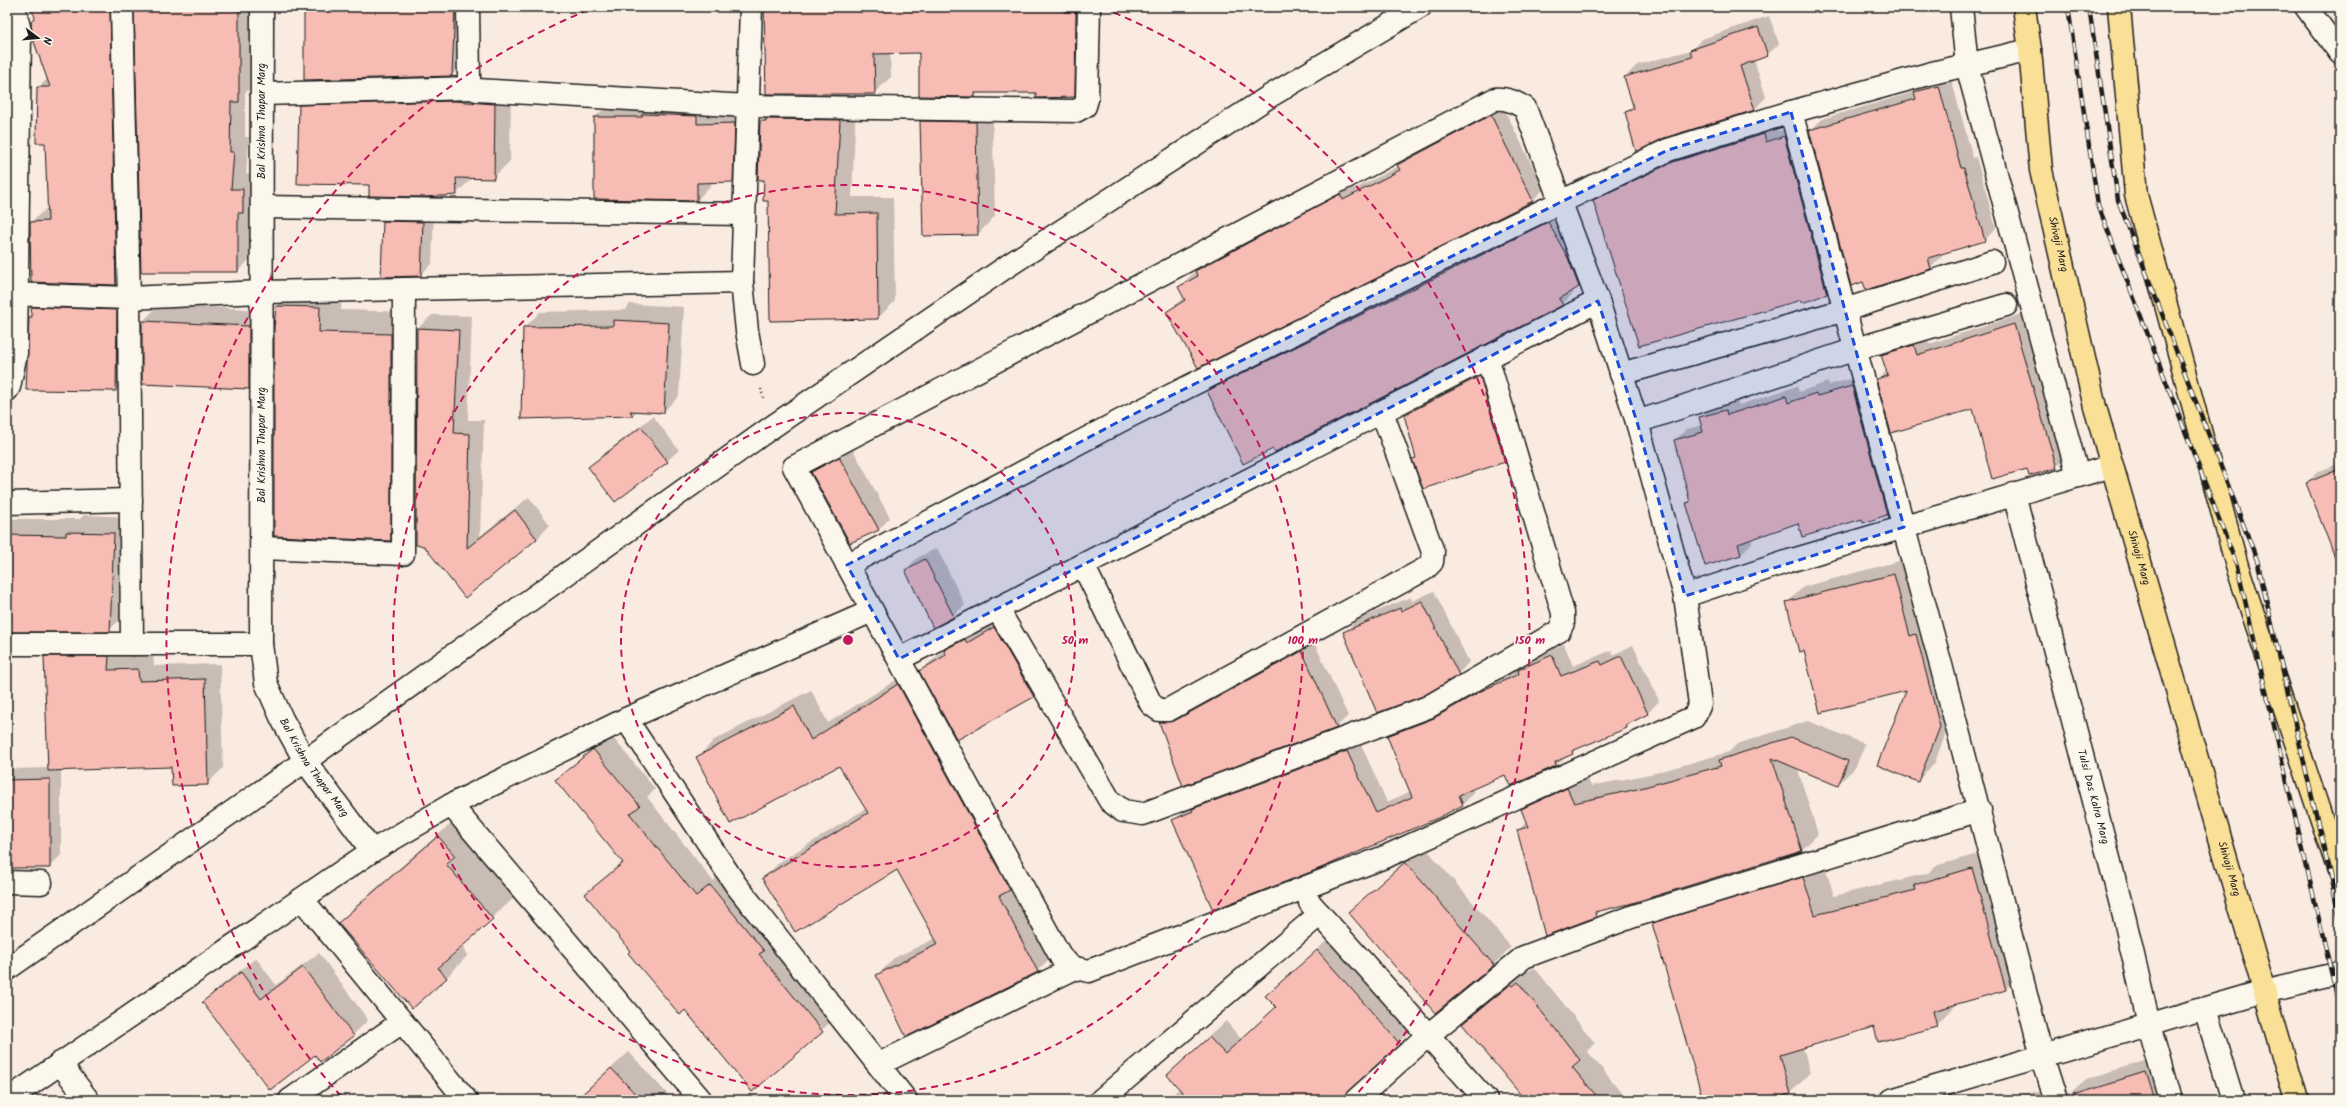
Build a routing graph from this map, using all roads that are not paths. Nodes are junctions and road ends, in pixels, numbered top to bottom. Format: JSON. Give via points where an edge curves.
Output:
{"nodes":[{"id":1,"x":14,"y":7,"type":"edge"},
{"id":2,"x":122,"y":7,"type":"edge"},
{"id":3,"x":262,"y":7,"type":"edge"},
{"id":4,"x":468,"y":7,"type":"edge"},
{"id":5,"x":750,"y":7,"type":"edge"},
{"id":6,"x":1089,"y":7,"type":"edge"},
{"id":7,"x":1420,"y":7,"type":"edge"},
{"id":8,"x":1961,"y":7,"type":"edge"},
{"id":9,"x":2024,"y":7,"type":"edge"},
{"id":10,"x":2119,"y":7,"type":"edge"},
{"id":11,"x":2306,"y":7,"type":"edge"},
{"id":12,"x":2030,"y":50,"type":"junction"},
{"id":13,"x":2340,"y":53,"type":"edge"},
{"id":14,"x":1967,"y":66,"type":"junction"},
{"id":15,"x":472,"y":88,"type":"junction"},
{"id":16,"x":262,"y":94,"type":"junction"},
{"id":17,"x":746,"y":106,"type":"junction"},
{"id":18,"x":1791,"y":112,"type":"junction"},
{"id":19,"x":1561,"y":202,"type":"junction"},
{"id":20,"x":262,"y":206,"type":"junction"},
{"id":21,"x":743,"y":214,"type":"junction"},
{"id":22,"x":1992,"y":262,"type":"dead end"},
{"id":23,"x":742,"y":282,"type":"junction"},
{"id":24,"x":404,"y":289,"type":"junction"},
{"id":25,"x":263,"y":292,"type":"junction"},
{"id":26,"x":12,"y":294,"type":"edge"},
{"id":27,"x":129,"y":298,"type":"junction"},
{"id":28,"x":1598,"y":301,"type":"junction"},
{"id":29,"x":2006,"y":305,"type":"dead end"},
{"id":30,"x":1845,"y":310,"type":"junction"},
{"id":31,"x":1856,"y":349,"type":"junction"},
{"id":32,"x":1487,"y":357,"type":"junction"},
{"id":33,"x":753,"y":364,"type":"road end"},
{"id":34,"x":1621,"y":374,"type":"junction"},
{"id":35,"x":7,"y":390,"type":"edge"},
{"id":36,"x":1382,"y":412,"type":"junction"},
{"id":37,"x":1637,"y":422,"type":"junction"},
{"id":38,"x":2112,"y":466,"type":"junction"},
{"id":39,"x":2078,"y":476,"type":"junction"},
{"id":40,"x":2014,"y":494,"type":"junction"},
{"id":41,"x":131,"y":500,"type":"junction"},
{"id":42,"x":7,"y":503,"type":"edge"},
{"id":43,"x":1904,"y":527,"type":"junction"},
{"id":44,"x":262,"y":548,"type":"junction"},
{"id":45,"x":847,"y":565,"type":"junction"},
{"id":46,"x":1083,"y":565,"type":"junction"},
{"id":47,"x":1685,"y":596,"type":"junction"},
{"id":48,"x":997,"y":608,"type":"junction"},
{"id":49,"x":872,"y":611,"type":"junction"},
{"id":50,"x":7,"y":644,"type":"edge"},
{"id":51,"x":132,"y":644,"type":"junction"},
{"id":52,"x":261,"y":644,"type":"junction"},
{"id":53,"x":899,"y":659,"type":"junction"},
{"id":54,"x":626,"y":719,"type":"junction"},
{"id":55,"x":305,"y":761,"type":"junction"},
{"id":56,"x":451,"y":806,"type":"junction"},
{"id":57,"x":1980,"y":810,"type":"junction"},
{"id":58,"x":372,"y":851,"type":"junction"},
{"id":59,"x":2340,"y":874,"type":"edge"},
{"id":60,"x":7,"y":882,"type":"edge"},
{"id":61,"x":41,"y":883,"type":"dead end"},
{"id":62,"x":1298,"y":891,"type":"junction"},
{"id":63,"x":302,"y":899,"type":"junction"},
{"id":64,"x":1320,"y":914,"type":"junction"},
{"id":65,"x":1075,"y":968,"type":"junction"},
{"id":66,"x":7,"y":969,"type":"edge"},
{"id":67,"x":2340,"y":973,"type":"edge"},
{"id":68,"x":2264,"y":991,"type":"junction"},
{"id":69,"x":2205,"y":1009,"type":"junction"},
{"id":70,"x":402,"y":1022,"type":"junction"},
{"id":71,"x":2149,"y":1025,"type":"junction"},
{"id":72,"x":1427,"y":1036,"type":"junction"},
{"id":73,"x":2042,"y":1056,"type":"junction"},
{"id":74,"x":60,"y":1064,"type":"junction"},
{"id":75,"x":879,"y":1064,"type":"junction"},
{"id":76,"x":7,"y":1100,"type":"edge"},
{"id":77,"x":88,"y":1100,"type":"edge"},
{"id":78,"x":290,"y":1100,"type":"edge"},
{"id":79,"x":466,"y":1100,"type":"edge"},
{"id":80,"x":701,"y":1100,"type":"edge"},
{"id":81,"x":906,"y":1100,"type":"edge"},
{"id":82,"x":1101,"y":1100,"type":"edge"},
{"id":83,"x":1356,"y":1100,"type":"edge"},
{"id":84,"x":1486,"y":1100,"type":"edge"},
{"id":85,"x":1891,"y":1100,"type":"edge"},
{"id":86,"x":2056,"y":1100,"type":"edge"},
{"id":87,"x":2170,"y":1100,"type":"edge"},
{"id":88,"x":2232,"y":1100,"type":"edge"},
{"id":89,"x":2296,"y":1100,"type":"edge"}],
"edges":[{"from":1,"to":26,"type":"street","via":[[20,31]]},
{"from":2,"to":27,"type":"street"},
{"from":3,"to":16,"type":"street","name":"Bal Krishna Thapar Marg"},
{"from":4,"to":15,"type":"street","via":[[469,81]]},
{"from":5,"to":17,"type":"street"},
{"from":6,"to":17,"type":"street","via":[[1087,99],[1085,106],[1076,111]]},
{"from":7,"to":55,"type":"street","via":[[1270,96],[1091,211],[772,427]]},
{"from":8,"to":14,"type":"street"},
{"from":9,"to":12,"type":"main road","name":"Shivaji Marg"},
{"from":10,"to":59,"type":"main road","via":[[2136,195],[2237,566]]},
{"from":11,"to":13,"type":"street"},
{"from":12,"to":14,"type":"street"},
{"from":12,"to":38,"type":"main road","name":"Shivaji Marg","via":[[2041,170],[2095,407]]},
{"from":14,"to":18,"type":"street","via":[[1928,74]]},
{"from":14,"to":39,"type":"street"},
{"from":15,"to":16,"type":"street"},
{"from":15,"to":17,"type":"street","via":[[485,91]]},
{"from":16,"to":20,"type":"street","name":"Bal Krishna Thapar Marg"},
{"from":17,"to":21,"type":"street"},
{"from":18,"to":19,"type":"street","via":[[1668,150]]},
{"from":18,"to":30,"type":"street"},
{"from":19,"to":28,"type":"street"},
{"from":19,"to":45,"type":"street","via":[[1120,421]]},
{"from":19,"to":45,"type":"street","via":[[1525,108],[1515,102],[1504,98],[1495,99],[1410,142],[794,467]]},
{"from":20,"to":21,"type":"street"},
{"from":20,"to":25,"type":"street","name":"Bal Krishna Thapar Marg"},
{"from":21,"to":23,"type":"street"},
{"from":22,"to":30,"type":"street"},
{"from":23,"to":24,"type":"street"},
{"from":23,"to":33,"type":"street"},
{"from":24,"to":25,"type":"street"},
{"from":24,"to":44,"type":"street","via":[[402,554]]},
{"from":25,"to":27,"type":"street"},
{"from":25,"to":44,"type":"street","name":"Bal Krishna Thapar Marg"},
{"from":26,"to":27,"type":"street"},
{"from":26,"to":35,"type":"street","via":[[16,353]]},
{"from":27,"to":41,"type":"street"},
{"from":28,"to":32,"type":"street"},
{"from":28,"to":34,"type":"street"},
{"from":29,"to":31,"type":"street"},
{"from":30,"to":31,"type":"street"},
{"from":30,"to":34,"type":"street"},
{"from":31,"to":37,"type":"street"},
{"from":31,"to":43,"type":"street"},
{"from":32,"to":36,"type":"street"},
{"from":32,"to":48,"type":"street","via":[[1563,613],[1563,622],[1559,631],[1428,707],[1143,814],[1123,811],[1110,801]]},
{"from":34,"to":37,"type":"street"},
{"from":36,"to":46,"type":"street"},
{"from":36,"to":46,"type":"street","via":[[1433,552],[1432,562],[1425,569],[1168,710],[1159,710],[1151,704]]},
{"from":37,"to":47,"type":"street"},
{"from":38,"to":39,"type":"street"},
{"from":38,"to":68,"type":"main road","name":"Shivaji Marg"},
{"from":39,"to":40,"type":"street"},
{"from":40,"to":43,"type":"street"},
{"from":40,"to":71,"type":"street","name":"Tulsi Das Kalra Marg","via":[[2125,920]]},
{"from":41,"to":42,"type":"street"},
{"from":41,"to":51,"type":"street"},
{"from":43,"to":47,"type":"street","via":[[1788,561]]},
{"from":43,"to":57,"type":"street"},
{"from":44,"to":52,"type":"street","name":"Bal Krishna Thapar Marg"},
{"from":45,"to":49,"type":"street"},
{"from":46,"to":48,"type":"street"},
{"from":47,"to":62,"type":"street","via":[[1700,704],[1694,717],[1394,853]]},
{"from":48,"to":53,"type":"street"},
{"from":49,"to":53,"type":"street"},
{"from":49,"to":54,"type":"street"},
{"from":50,"to":51,"type":"street"},
{"from":51,"to":52,"type":"street"},
{"from":52,"to":55,"type":"street","name":"Bal Krishna Thapar Marg","via":[[266,683]]},
{"from":53,"to":65,"type":"street","via":[[1062,959]]},
{"from":54,"to":56,"type":"street"},
{"from":54,"to":75,"type":"street","via":[[736,885]]},
{"from":55,"to":58,"type":"street","name":"Bal Krishna Thapar Marg"},
{"from":55,"to":66,"type":"street"},
{"from":56,"to":58,"type":"street"},
{"from":56,"to":80,"type":"street"},
{"from":57,"to":72,"type":"street","via":[[1634,916],[1524,957]]},
{"from":57,"to":73,"type":"street"},
{"from":58,"to":63,"type":"street"},
{"from":60,"to":61,"type":"street"},
{"from":62,"to":64,"type":"street"},
{"from":62,"to":65,"type":"street","via":[[1089,971]]},
{"from":63,"to":70,"type":"street"},
{"from":63,"to":74,"type":"street"},
{"from":64,"to":72,"type":"street"},
{"from":64,"to":82,"type":"street"},
{"from":65,"to":75,"type":"street"},
{"from":67,"to":68,"type":"street"},
{"from":68,"to":69,"type":"street"},
{"from":68,"to":89,"type":"main road","name":"Shivaji Marg"},
{"from":69,"to":71,"type":"street"},
{"from":69,"to":88,"type":"street"},
{"from":70,"to":78,"type":"street"},
{"from":70,"to":79,"type":"street"},
{"from":71,"to":73,"type":"street"},
{"from":71,"to":87,"type":"street","name":"Tulsi Das Kalra Marg"},
{"from":72,"to":83,"type":"street"},
{"from":72,"to":84,"type":"street"},
{"from":73,"to":85,"type":"street"},
{"from":73,"to":86,"type":"street"},
{"from":74,"to":76,"type":"street"},
{"from":74,"to":77,"type":"street"},
{"from":75,"to":81,"type":"street"}]}
